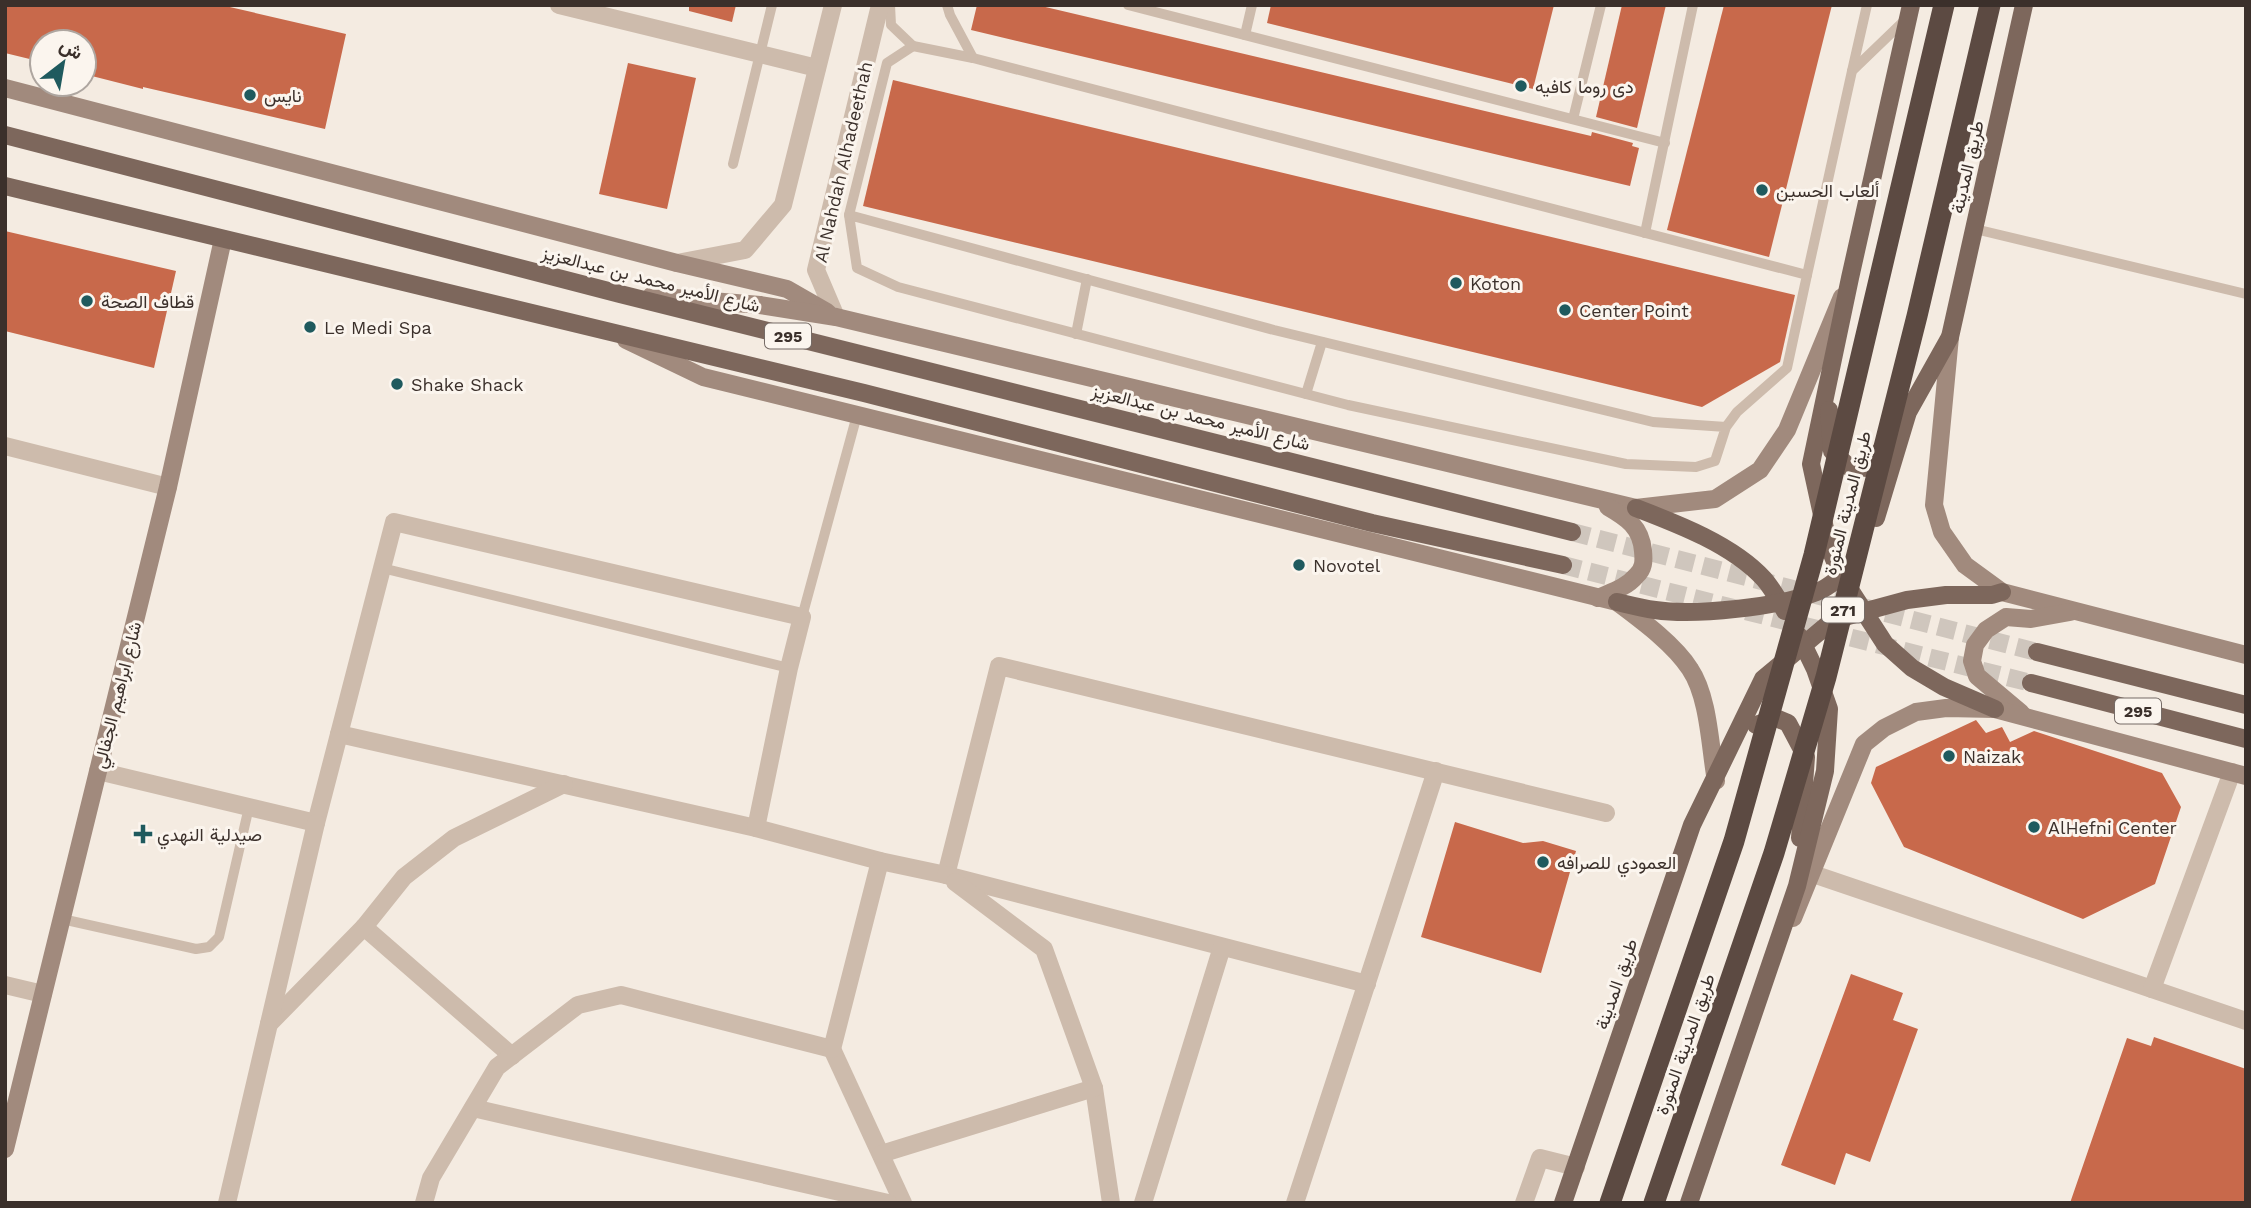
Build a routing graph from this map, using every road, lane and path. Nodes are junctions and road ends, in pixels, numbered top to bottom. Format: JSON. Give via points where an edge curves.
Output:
{"nodes":[{"id":1,"x":559,"y":5,"type":"edge"},
{"id":2,"x":772,"y":5,"type":"edge"},
{"id":3,"x":833,"y":5,"type":"edge"},
{"id":4,"x":880,"y":5,"type":"edge"},
{"id":5,"x":890,"y":5,"type":"edge"},
{"id":6,"x":947,"y":5,"type":"edge"},
{"id":7,"x":1128,"y":5,"type":"edge"},
{"id":8,"x":1252,"y":5,"type":"edge"},
{"id":9,"x":1601,"y":5,"type":"edge"},
{"id":10,"x":1693,"y":5,"type":"edge"},
{"id":11,"x":1867,"y":5,"type":"edge"},
{"id":12,"x":1944,"y":5,"type":"edge"},
{"id":13,"x":1990,"y":5,"type":"edge"},
{"id":14,"x":2024,"y":5,"type":"edge"},
{"id":15,"x":1910,"y":11,"type":"edge"},
{"id":16,"x":1245,"y":35,"type":"junction"},
{"id":17,"x":913,"y":46,"type":"junction"},
{"id":18,"x":760,"y":54,"type":"junction"},
{"id":19,"x":973,"y":58,"type":"junction"},
{"id":20,"x":817,"y":68,"type":"junction"},
{"id":21,"x":1852,"y":71,"type":"junction"},
{"id":22,"x":7,"y":89,"type":"edge"},
{"id":23,"x":1573,"y":119,"type":"junction"},
{"id":24,"x":5,"y":135,"type":"edge"},
{"id":25,"x":1664,"y":143,"type":"junction"},
{"id":26,"x":733,"y":164,"type":"dead end"},
{"id":27,"x":5,"y":186,"type":"edge"},
{"id":28,"x":849,"y":215,"type":"junction"},
{"id":29,"x":1975,"y":229,"type":"junction"},
{"id":30,"x":1645,"y":233,"type":"junction"},
{"id":31,"x":223,"y":239,"type":"junction"},
{"id":32,"x":677,"y":263,"type":"junction"},
{"id":33,"x":1807,"y":275,"type":"junction"},
{"id":34,"x":1850,"y":278,"type":"junction"},
{"id":35,"x":1087,"y":279,"type":"junction"},
{"id":36,"x":620,"y":294,"type":"junction"},
{"id":37,"x":2246,"y":294,"type":"edge"},
{"id":38,"x":836,"y":317,"type":"junction"},
{"id":39,"x":610,"y":332,"type":"junction"},
{"id":40,"x":1076,"y":334,"type":"junction"},
{"id":41,"x":1950,"y":337,"type":"junction"},
{"id":42,"x":1322,"y":342,"type":"junction"},
{"id":43,"x":1828,"y":389,"type":"junction"},
{"id":44,"x":1306,"y":394,"type":"junction"},
{"id":45,"x":1908,"y":412,"type":"junction"},
{"id":46,"x":857,"y":415,"type":"junction"},
{"id":47,"x":1726,"y":428,"type":"junction"},
{"id":48,"x":5,"y":446,"type":"edge"},
{"id":49,"x":168,"y":487,"type":"junction"},
{"id":50,"x":1590,"y":497,"type":"junction"},
{"id":51,"x":1636,"y":508,"type":"junction"},
{"id":52,"x":1572,"y":532,"type":"tunnel mouth"},
{"id":53,"x":1563,"y":565,"type":"tunnel mouth"},
{"id":54,"x":382,"y":568,"type":"junction"},
{"id":55,"x":1841,"y":576,"type":"junction"},
{"id":56,"x":2002,"y":592,"type":"junction"},
{"id":57,"x":1598,"y":598,"type":"junction"},
{"id":58,"x":1617,"y":602,"type":"junction"},
{"id":59,"x":1780,"y":602,"type":"junction"},
{"id":60,"x":1862,"y":611,"type":"junction"},
{"id":61,"x":2077,"y":611,"type":"junction"},
{"id":62,"x":802,"y":617,"type":"junction"},
{"id":63,"x":1803,"y":644,"type":"junction"},
{"id":64,"x":2037,"y":652,"type":"tunnel mouth"},
{"id":65,"x":2246,"y":655,"type":"edge"},
{"id":66,"x":789,"y":668,"type":"junction"},
{"id":67,"x":2031,"y":683,"type":"tunnel mouth"},
{"id":68,"x":2246,"y":705,"type":"edge"},
{"id":69,"x":1995,"y":709,"type":"junction"},
{"id":70,"x":2025,"y":717,"type":"junction"},
{"id":71,"x":339,"y":734,"type":"junction"},
{"id":72,"x":2246,"y":739,"type":"edge"},
{"id":73,"x":98,"y":771,"type":"junction"},
{"id":74,"x":1436,"y":771,"type":"junction"},
{"id":75,"x":2239,"y":774,"type":"edge"},
{"id":76,"x":1716,"y":781,"type":"junction"},
{"id":77,"x":564,"y":785,"type":"junction"},
{"id":78,"x":249,"y":807,"type":"junction"},
{"id":79,"x":1606,"y":813,"type":"dead end"},
{"id":80,"x":316,"y":823,"type":"junction"},
{"id":81,"x":756,"y":828,"type":"junction"},
{"id":82,"x":880,"y":861,"type":"junction"},
{"id":83,"x":1813,"y":874,"type":"junction"},
{"id":84,"x":946,"y":875,"type":"junction"},
{"id":85,"x":1797,"y":886,"type":"junction"},
{"id":86,"x":62,"y":919,"type":"junction"},
{"id":87,"x":364,"y":927,"type":"junction"},
{"id":88,"x":1222,"y":947,"type":"junction"},
{"id":89,"x":1367,"y":984,"type":"junction"},
{"id":90,"x":5,"y":985,"type":"edge"},
{"id":91,"x":2152,"y":989,"type":"junction"},
{"id":92,"x":1761,"y":992,"type":"junction"},
{"id":93,"x":43,"y":994,"type":"junction"},
{"id":94,"x":2246,"y":1021,"type":"edge"},
{"id":95,"x":269,"y":1025,"type":"junction"},
{"id":96,"x":832,"y":1049,"type":"junction"},
{"id":97,"x":512,"y":1056,"type":"junction"},
{"id":98,"x":1094,"y":1088,"type":"junction"},
{"id":99,"x":473,"y":1108,"type":"junction"},
{"id":100,"x":5,"y":1149,"type":"edge"},
{"id":101,"x":881,"y":1154,"type":"junction"},
{"id":102,"x":1576,"y":1167,"type":"junction"},
{"id":103,"x":227,"y":1203,"type":"edge"},
{"id":104,"x":424,"y":1203,"type":"edge"},
{"id":105,"x":888,"y":1203,"type":"edge"},
{"id":106,"x":903,"y":1203,"type":"edge"},
{"id":107,"x":1111,"y":1203,"type":"edge"},
{"id":108,"x":1143,"y":1203,"type":"edge"},
{"id":109,"x":1295,"y":1203,"type":"edge"},
{"id":110,"x":1524,"y":1203,"type":"edge"},
{"id":111,"x":1563,"y":1203,"type":"edge"},
{"id":112,"x":1610,"y":1203,"type":"edge"},
{"id":113,"x":1654,"y":1203,"type":"edge"},
{"id":114,"x":1689,"y":1203,"type":"edge"}],
"edges":[{"from":1,"to":18,"type":"street"},
{"from":2,"to":18,"type":"lane"},
{"from":3,"to":20,"type":"street"},
{"from":4,"to":38,"type":"street","name":"Al Nahdah Alhadeethah","via":[[816,270]]},
{"from":5,"to":17,"type":"lane","via":[[891,25]]},
{"from":6,"to":19,"type":"lane"},
{"from":7,"to":16,"type":"lane"},
{"from":8,"to":16,"type":"lane"},
{"from":9,"to":23,"type":"lane"},
{"from":10,"to":25,"type":"lane"},
{"from":11,"to":21,"type":"lane"},
{"from":12,"to":112,"type":"highway","name":"طريق المدينة المنورة","number":"271","bridge":true,"via":[[1814,555],[1734,841]]},
{"from":13,"to":113,"type":"highway","name":"طريق المدينة المنورة","number":"271","bridge":true,"via":[[1826,677],[1774,853]]},
{"from":14,"to":29,"type":"main road","name":"طريق المدينة"},
{"from":15,"to":21,"type":"lane"},
{"from":15,"to":34,"type":"main road"},
{"from":16,"to":23,"type":"lane"},
{"from":17,"to":19,"type":"lane"},
{"from":17,"to":28,"type":"lane","via":[[887,63]]},
{"from":18,"to":20,"type":"street"},
{"from":18,"to":26,"type":"lane"},
{"from":19,"to":30,"type":"lane"},
{"from":20,"to":32,"type":"street","via":[[783,205],[745,250]]},
{"from":21,"to":33,"type":"lane"},
{"from":22,"to":32,"type":"main road"},
{"from":23,"to":25,"type":"lane"},
{"from":24,"to":36,"type":"main road","name":"شارع الأمير محمد بن عبدالعزيز","number":"295"},
{"from":25,"to":30,"type":"lane"},
{"from":27,"to":31,"type":"main road","number":"295"},
{"from":28,"to":35,"type":"lane"},
{"from":28,"to":40,"type":"lane","via":[[857,268],[898,287]]},
{"from":29,"to":37,"type":"lane"},
{"from":29,"to":41,"type":"main road","name":"طريق المدينة"},
{"from":30,"to":33,"type":"lane"},
{"from":31,"to":39,"type":"main road","number":"295"},
{"from":31,"to":49,"type":"main road","name":"شارع ابراهيم الجفالي"},
{"from":32,"to":38,"type":"main road","via":[[787,289]]},
{"from":33,"to":47,"type":"lane","via":[[1787,368],[1737,412]]},
{"from":34,"to":43,"type":"main road"},
{"from":34,"to":51,"type":"main road","via":[[1787,430],[1760,470],[1715,499]]},
{"from":35,"to":40,"type":"lane"},
{"from":35,"to":42,"type":"lane"},
{"from":36,"to":38,"type":"main road"},
{"from":36,"to":52,"type":"main road","name":"شارع الأمير محمد بن عبدالعزيز","number":"295"},
{"from":38,"to":50,"type":"main road"},
{"from":39,"to":46,"type":"main road","via":[[703,377]]},
{"from":39,"to":53,"type":"main road","number":"295","via":[[1372,523]]},
{"from":40,"to":44,"type":"lane"},
{"from":41,"to":45,"type":"main road","name":"طريق المدينة"},
{"from":41,"to":56,"type":"main road","via":[[1934,505],[1942,532],[1965,565]]},
{"from":42,"to":44,"type":"lane"},
{"from":42,"to":47,"type":"lane","via":[[1653,422]]},
{"from":43,"to":45,"type":"main road","via":[[1832,451],[1849,467],[1869,468]]},
{"from":43,"to":55,"type":"main road","via":[[1811,464],[1829,547]]},
{"from":44,"to":47,"type":"lane","via":[[1626,464],[1696,467],[1715,461]]},
{"from":45,"to":55,"type":"main road","via":[[1865,553]]},
{"from":46,"to":57,"type":"main road"},
{"from":46,"to":62,"type":"lane"},
{"from":48,"to":49,"type":"street"},
{"from":49,"to":73,"type":"main road","name":"شارع ابراهيم الجفالي"},
{"from":50,"to":51,"type":"main road"},
{"from":50,"to":57,"type":"main road","via":[[1628,519],[1642,537],[1644,562],[1637,576]]},
{"from":51,"to":59,"type":"main road","via":[[1708,538],[1764,579]]},
{"from":54,"to":62,"type":"street","via":[[394,522]]},
{"from":54,"to":66,"type":"lane"},
{"from":54,"to":71,"type":"street"},
{"from":55,"to":59,"type":"main road","via":[[1817,592]]},
{"from":55,"to":60,"type":"main road"},
{"from":56,"to":60,"type":"main road","via":[[1907,600]]},
{"from":56,"to":61,"type":"main road"},
{"from":57,"to":58,"type":"main road"},
{"from":58,"to":59,"type":"main road","via":[[1657,611],[1730,610]]},
{"from":58,"to":76,"type":"main road","via":[[1690,669],[1703,701]]},
{"from":59,"to":63,"type":"main road"},
{"from":60,"to":63,"type":"main road","via":[[1826,626]]},
{"from":60,"to":69,"type":"main road","via":[[1885,644],[1912,668]]},
{"from":61,"to":65,"type":"main road"},
{"from":61,"to":70,"type":"main road","via":[[2006,618],[1986,630],[1975,645],[1972,661],[1977,676]]},
{"from":62,"to":66,"type":"street"},
{"from":63,"to":76,"type":"main road","via":[[1763,679]]},
{"from":63,"to":85,"type":"main road","via":[[1829,709],[1829,721],[1825,771]]},
{"from":64,"to":68,"type":"main road","number":"295"},
{"from":66,"to":81,"type":"street"},
{"from":67,"to":72,"type":"main road","number":"295"},
{"from":69,"to":70,"type":"main road"},
{"from":69,"to":83,"type":"main road","via":[[1916,712],[1864,744]]},
{"from":70,"to":75,"type":"main road"},
{"from":71,"to":77,"type":"street"},
{"from":71,"to":80,"type":"street"},
{"from":73,"to":78,"type":"street"},
{"from":73,"to":86,"type":"main road","name":"شارع ابراهيم الجفالي"},
{"from":74,"to":79,"type":"street"},
{"from":74,"to":84,"type":"street","via":[[999,666]]},
{"from":74,"to":89,"type":"street"},
{"from":75,"to":91,"type":"street"},
{"from":76,"to":85,"type":"main road","via":[[1751,726],[1776,718],[1788,723],[1806,757]]},
{"from":76,"to":102,"type":"main road","name":"طريق المدينة","via":[[1692,825]]},
{"from":77,"to":81,"type":"street"},
{"from":77,"to":87,"type":"street","via":[[454,838],[404,877]]},
{"from":78,"to":80,"type":"street"},
{"from":78,"to":86,"type":"lane","via":[[219,937],[209,947],[196,949]]},
{"from":80,"to":95,"type":"street"},
{"from":81,"to":82,"type":"street"},
{"from":82,"to":84,"type":"street"},
{"from":82,"to":96,"type":"street"},
{"from":83,"to":91,"type":"street"},
{"from":83,"to":92,"type":"main road"},
{"from":84,"to":88,"type":"street"},
{"from":84,"to":98,"type":"street","via":[[1044,949]]},
{"from":85,"to":92,"type":"main road"},
{"from":86,"to":93,"type":"main road","name":"شارع ابراهيم الجفالي"},
{"from":87,"to":95,"type":"street"},
{"from":87,"to":97,"type":"street"},
{"from":88,"to":89,"type":"street"},
{"from":88,"to":108,"type":"street"},
{"from":89,"to":109,"type":"street"},
{"from":90,"to":93,"type":"street"},
{"from":91,"to":94,"type":"street"},
{"from":92,"to":114,"type":"main road"},
{"from":93,"to":100,"type":"main road","name":"شارع ابراهيم الجفالي"},
{"from":95,"to":103,"type":"street"},
{"from":96,"to":97,"type":"street","via":[[621,995],[578,1006]]},
{"from":96,"to":101,"type":"street"},
{"from":97,"to":99,"type":"street","via":[[497,1067]]},
{"from":98,"to":101,"type":"street"},
{"from":98,"to":107,"type":"street"},
{"from":99,"to":104,"type":"street","via":[[430,1178]]},
{"from":99,"to":105,"type":"street"},
{"from":101,"to":106,"type":"street"},
{"from":102,"to":110,"type":"street","via":[[1540,1158]]},
{"from":102,"to":111,"type":"main road","name":"طريق المدينة"}]}
